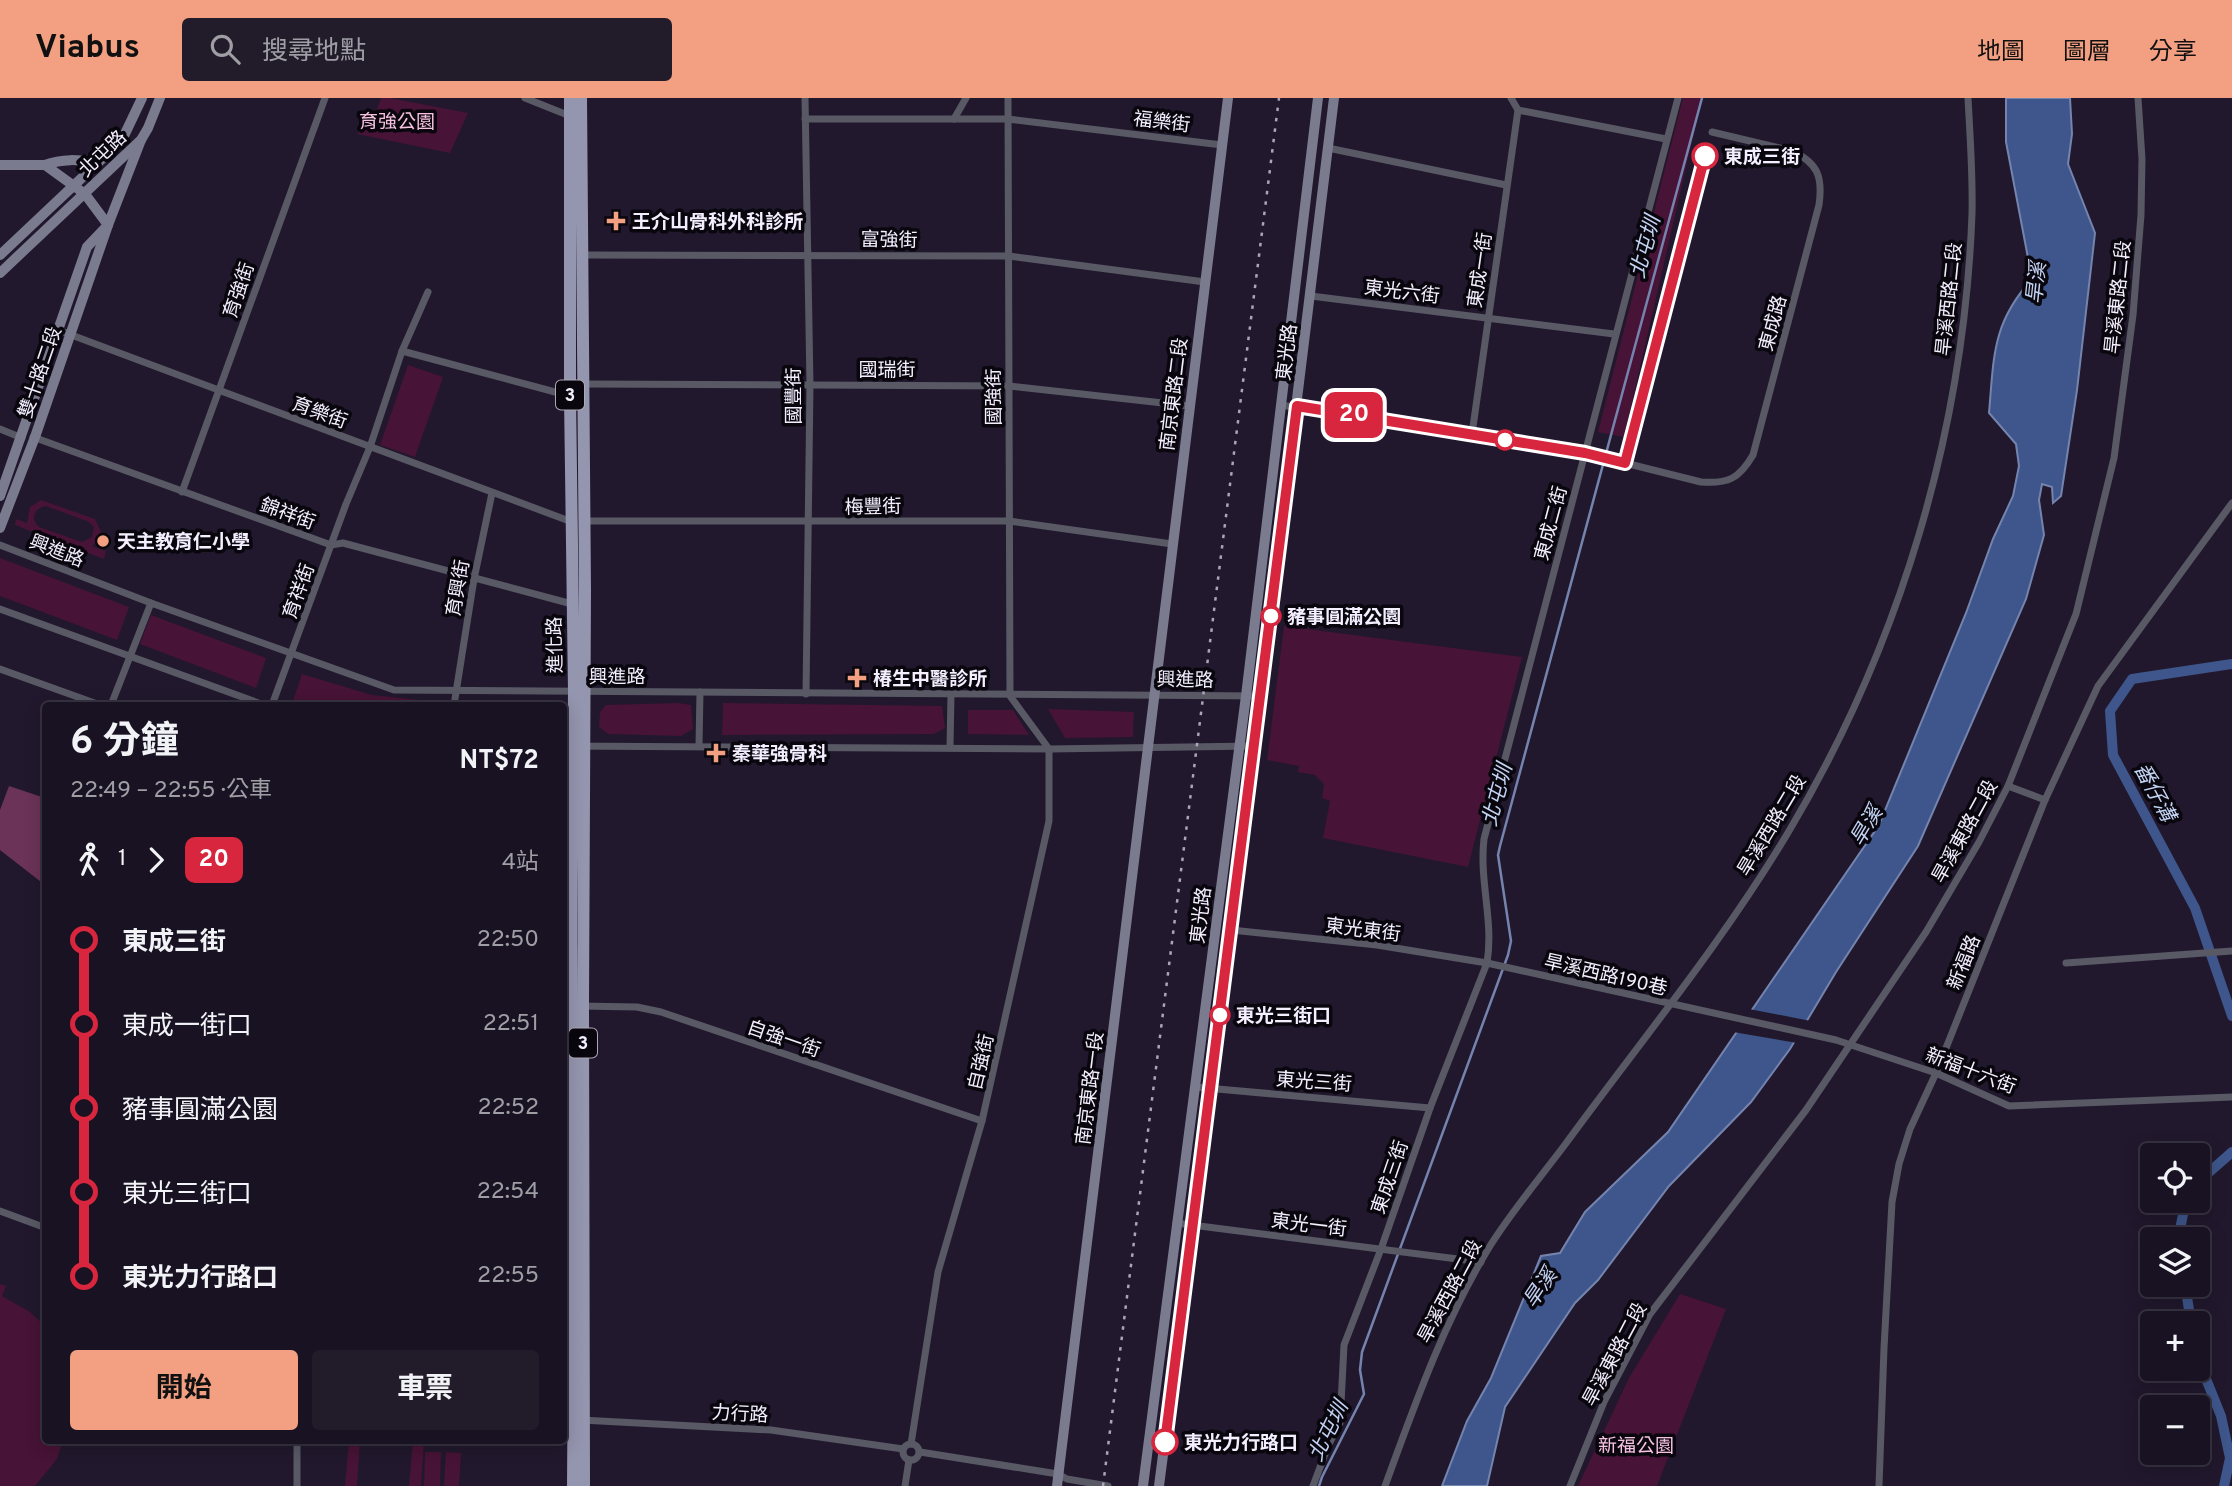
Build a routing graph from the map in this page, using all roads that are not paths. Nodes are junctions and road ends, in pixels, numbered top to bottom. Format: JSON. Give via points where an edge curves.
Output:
{"nodes":[{"id":1,"x":142,"y":98,"type":"edge"},
{"id":2,"x":160,"y":98,"type":"edge"},
{"id":3,"x":325,"y":98,"type":"edge"},
{"id":4,"x":526,"y":98,"type":"edge"},
{"id":5,"x":570,"y":98,"type":"edge"},
{"id":6,"x":581,"y":98,"type":"edge"},
{"id":7,"x":805,"y":98,"type":"edge"},
{"id":8,"x":966,"y":98,"type":"edge"},
{"id":9,"x":1008,"y":98,"type":"edge"},
{"id":10,"x":1228,"y":98,"type":"edge"},
{"id":11,"x":1318,"y":98,"type":"edge"},
{"id":12,"x":1334,"y":98,"type":"edge"},
{"id":13,"x":1511,"y":98,"type":"edge"},
{"id":14,"x":1678,"y":98,"type":"edge"},
{"id":15,"x":1968,"y":98,"type":"edge"},
{"id":16,"x":2138,"y":98,"type":"edge"},
{"id":17,"x":1518,"y":110,"type":"junction"},
{"id":18,"x":570,"y":117,"type":"junction"},
{"id":19,"x":805,"y":119,"type":"junction"},
{"id":20,"x":1008,"y":119,"type":"junction"},
{"id":21,"x":954,"y":120,"type":"junction"},
{"id":22,"x":1712,"y":132,"type":"dead end"},
{"id":23,"x":1666,"y":139,"type":"junction"},
{"id":24,"x":141,"y":140,"type":"junction"},
{"id":25,"x":1222,"y":145,"type":"junction"},
{"id":26,"x":1328,"y":148,"type":"junction"},
{"id":27,"x":97,"y":162,"type":"junction"},
{"id":28,"x":0,"y":165,"type":"edge"},
{"id":29,"x":45,"y":165,"type":"junction"},
{"id":30,"x":74,"y":185,"type":"junction"},
{"id":31,"x":1506,"y":186,"type":"junction"},
{"id":32,"x":86,"y":194,"type":"junction"},
{"id":33,"x":108,"y":225,"type":"junction"},
{"id":34,"x":0,"y":255,"type":"edge"},
{"id":35,"x":807,"y":255,"type":"junction"},
{"id":36,"x":576,"y":256,"type":"junction"},
{"id":37,"x":1009,"y":256,"type":"junction"},
{"id":38,"x":0,"y":273,"type":"edge"},
{"id":39,"x":1205,"y":282,"type":"junction"},
{"id":40,"x":428,"y":292,"type":"dead end"},
{"id":41,"x":1311,"y":296,"type":"junction"},
{"id":42,"x":1488,"y":318,"type":"junction"},
{"id":43,"x":58,"y":330,"type":"junction"},
{"id":44,"x":1614,"y":334,"type":"junction"},
{"id":45,"x":70,"y":336,"type":"junction"},
{"id":46,"x":402,"y":351,"type":"junction"},
{"id":47,"x":582,"y":384,"type":"junction"},
{"id":48,"x":810,"y":385,"type":"junction"},
{"id":49,"x":1009,"y":386,"type":"junction"},
{"id":50,"x":219,"y":391,"type":"junction"},
{"id":51,"x":570,"y":396,"type":"junction"},
{"id":52,"x":1281,"y":405,"type":"junction"},
{"id":53,"x":1190,"y":406,"type":"junction"},
{"id":54,"x":1297,"y":406,"type":"junction"},
{"id":55,"x":0,"y":429,"type":"edge"},
{"id":56,"x":1472,"y":434,"type":"junction"},
{"id":57,"x":36,"y":437,"type":"junction"},
{"id":58,"x":21,"y":438,"type":"junction"},
{"id":59,"x":370,"y":447,"type":"junction"},
{"id":60,"x":1585,"y":453,"type":"junction"},
{"id":61,"x":182,"y":492,"type":"junction"},
{"id":62,"x":492,"y":492,"type":"junction"},
{"id":63,"x":0,"y":496,"type":"edge"},
{"id":64,"x":2232,"y":503,"type":"edge"},
{"id":65,"x":578,"y":521,"type":"junction"},
{"id":66,"x":1009,"y":521,"type":"junction"},
{"id":67,"x":807,"y":522,"type":"junction"},
{"id":68,"x":0,"y":528,"type":"edge"},
{"id":69,"x":1172,"y":544,"type":"junction"},
{"id":70,"x":0,"y":545,"type":"edge"},
{"id":71,"x":331,"y":545,"type":"junction"},
{"id":72,"x":474,"y":579,"type":"junction"},
{"id":73,"x":151,"y":603,"type":"junction"},
{"id":74,"x":572,"y":604,"type":"junction"},
{"id":75,"x":0,"y":609,"type":"edge"},
{"id":76,"x":290,"y":654,"type":"junction"},
{"id":77,"x":131,"y":656,"type":"junction"},
{"id":78,"x":0,"y":669,"type":"edge"},
{"id":79,"x":456,"y":690,"type":"junction"},
{"id":80,"x":580,"y":692,"type":"junction"},
{"id":81,"x":700,"y":692,"type":"junction"},
{"id":82,"x":806,"y":694,"type":"junction"},
{"id":83,"x":951,"y":695,"type":"junction"},
{"id":84,"x":1154,"y":695,"type":"junction"},
{"id":85,"x":1010,"y":696,"type":"junction"},
{"id":86,"x":1246,"y":696,"type":"junction"},
{"id":87,"x":1261,"y":696,"type":"junction"},
{"id":88,"x":92,"y":702,"type":"edge"},
{"id":89,"x":112,"y":702,"type":"edge"},
{"id":90,"x":256,"y":702,"type":"edge"},
{"id":91,"x":273,"y":702,"type":"edge"},
{"id":92,"x":454,"y":702,"type":"edge"},
{"id":93,"x":699,"y":745,"type":"junction"},
{"id":94,"x":574,"y":746,"type":"edge"},
{"id":95,"x":1239,"y":746,"type":"junction"},
{"id":96,"x":950,"y":747,"type":"junction"},
{"id":97,"x":1254,"y":747,"type":"junction"},
{"id":98,"x":1147,"y":748,"type":"junction"},
{"id":99,"x":1049,"y":749,"type":"junction"},
{"id":100,"x":2008,"y":786,"type":"junction"},
{"id":101,"x":2045,"y":800,"type":"junction"},
{"id":102,"x":1482,"y":877,"type":"joint"},
{"id":103,"x":1231,"y":930,"type":"junction"},
{"id":104,"x":2232,"y":951,"type":"edge"},
{"id":105,"x":1489,"y":963,"type":"junction"},
{"id":106,"x":2066,"y":963,"type":"dead end"},
{"id":107,"x":567,"y":967,"type":"edge"},
{"id":108,"x":1513,"y":969,"type":"joint"},
{"id":109,"x":1671,"y":1005,"type":"junction"},
{"id":110,"x":577,"y":1006,"type":"junction"},
{"id":111,"x":1836,"y":1040,"type":"joint"},
{"id":112,"x":1849,"y":1045,"type":"junction"},
{"id":113,"x":1936,"y":1073,"type":"junction"},
{"id":114,"x":1195,"y":1087,"type":"junction"},
{"id":115,"x":1209,"y":1090,"type":"junction"},
{"id":116,"x":2232,"y":1097,"type":"edge"},
{"id":117,"x":1430,"y":1108,"type":"junction"},
{"id":118,"x":982,"y":1121,"type":"junction"},
{"id":119,"x":568,"y":1155,"type":"edge"},
{"id":120,"x":0,"y":1211,"type":"edge"},
{"id":121,"x":1176,"y":1223,"type":"junction"},
{"id":122,"x":1193,"y":1225,"type":"junction"},
{"id":123,"x":42,"y":1227,"type":"edge"},
{"id":124,"x":1381,"y":1249,"type":"junction"},
{"id":125,"x":1481,"y":1262,"type":"junction"},
{"id":126,"x":574,"y":1339,"type":"edge"},
{"id":127,"x":578,"y":1420,"type":"junction"},
{"id":128,"x":297,"y":1444,"type":"edge"},
{"id":129,"x":911,"y":1444,"type":"junction"},
{"id":130,"x":903,"y":1449,"type":"junction"},
{"id":131,"x":920,"y":1452,"type":"junction"},
{"id":132,"x":909,"y":1460,"type":"junction"},
{"id":133,"x":1058,"y":1480,"type":"edge"},
{"id":134,"x":297,"y":1486,"type":"edge"},
{"id":135,"x":573,"y":1486,"type":"edge"},
{"id":136,"x":584,"y":1486,"type":"edge"},
{"id":137,"x":905,"y":1486,"type":"edge"},
{"id":138,"x":1108,"y":1486,"type":"edge"},
{"id":139,"x":1143,"y":1486,"type":"edge"},
{"id":140,"x":1159,"y":1486,"type":"edge"},
{"id":141,"x":1312,"y":1486,"type":"edge"},
{"id":142,"x":1384,"y":1486,"type":"edge"},
{"id":143,"x":1570,"y":1486,"type":"edge"},
{"id":144,"x":1879,"y":1486,"type":"edge"}],
"edges":[{"from":1,"to":27,"type":"street","name":"北屯路","via":[[122,139]]},
{"from":2,"to":24,"type":"street","name":"北屯路"},
{"from":3,"to":50,"type":"street","name":"育強街"},
{"from":4,"to":18,"type":"street"},
{"from":5,"to":18,"type":"main road","name":"進化路","number":"3"},
{"from":6,"to":36,"type":"main road","name":"進化路","number":"3"},
{"from":7,"to":19,"type":"street","name":"國豐街"},
{"from":8,"to":21,"type":"street"},
{"from":9,"to":20,"type":"street","name":"國強街"},
{"from":10,"to":25,"type":"street","name":"南京東路二段"},
{"from":11,"to":52,"type":"street","name":"東光路"},
{"from":12,"to":26,"type":"street","name":"東光路"},
{"from":13,"to":17,"type":"street"},
{"from":14,"to":23,"type":"street","name":"東成二街"},
{"from":15,"to":109,"type":"street","name":"旱溪西路二段","via":[[1972,214],[1953,397],[1907,574],[1851,715],[1794,821]]},
{"from":16,"to":100,"type":"street","name":"旱溪東路二段","via":[[2141,215],[2114,458],[2076,614]]},
{"from":17,"to":23,"type":"street"},
{"from":17,"to":31,"type":"street","name":"東成一街"},
{"from":18,"to":36,"type":"main road","name":"進化路","number":"3"},
{"from":19,"to":21,"type":"street","name":"福樂街"},
{"from":19,"to":35,"type":"street","name":"國豐街"},
{"from":20,"to":21,"type":"street","name":"福樂街"},
{"from":20,"to":25,"type":"street","name":"福樂街"},
{"from":20,"to":37,"type":"street","name":"國強街"},
{"from":22,"to":60,"type":"street","name":"東成路","via":[[1803,156],[1813,163],[1821,189],[1753,455],[1744,470],[1718,484]]},
{"from":23,"to":44,"type":"street","name":"東成二街"},
{"from":24,"to":32,"type":"street","name":"北屯路"},
{"from":24,"to":33,"type":"street","name":"雙十路二段"},
{"from":25,"to":39,"type":"street","name":"南京東路二段"},
{"from":26,"to":31,"type":"street"},
{"from":26,"to":41,"type":"street","name":"東光路"},
{"from":27,"to":29,"type":"street","via":[[67,159]]},
{"from":27,"to":30,"type":"street","name":"北屯路"},
{"from":28,"to":29,"type":"street"},
{"from":29,"to":30,"type":"street"},
{"from":30,"to":32,"type":"street"},
{"from":30,"to":34,"type":"street","name":"北屯路"},
{"from":31,"to":42,"type":"street","name":"東成一街"},
{"from":32,"to":33,"type":"street"},
{"from":32,"to":38,"type":"street","name":"北屯路"},
{"from":33,"to":43,"type":"street","name":"雙十路二段","via":[[87,247]]},
{"from":33,"to":45,"type":"street","name":"雙十路二段"},
{"from":35,"to":36,"type":"street","name":"富強街"},
{"from":35,"to":37,"type":"street","name":"富強街"},
{"from":35,"to":48,"type":"street","name":"國豐街"},
{"from":36,"to":47,"type":"main road","name":"進化路","number":"3"},
{"from":36,"to":51,"type":"main road","name":"進化路","number":"3"},
{"from":37,"to":39,"type":"street","name":"富強街"},
{"from":37,"to":49,"type":"street","name":"國強街"},
{"from":39,"to":53,"type":"street","name":"南京東路二段"},
{"from":40,"to":46,"type":"street","name":"育祥街"},
{"from":41,"to":42,"type":"street","name":"東光六街"},
{"from":41,"to":54,"type":"street","name":"東光路"},
{"from":42,"to":44,"type":"street","name":"東光六街"},
{"from":42,"to":56,"type":"street","name":"東成一街"},
{"from":43,"to":45,"type":"street","name":"育樂街"},
{"from":43,"to":58,"type":"street","name":"雙十路二段"},
{"from":44,"to":60,"type":"street","name":"東成二街"},
{"from":45,"to":50,"type":"street","name":"育樂街"},
{"from":45,"to":57,"type":"street","name":"雙十路二段"},
{"from":46,"to":51,"type":"street"},
{"from":46,"to":59,"type":"street","name":"育祥街"},
{"from":47,"to":48,"type":"street","name":"國瑞街"},
{"from":47,"to":65,"type":"main road","name":"進化路","number":"3"},
{"from":48,"to":49,"type":"street","name":"國瑞街"},
{"from":48,"to":67,"type":"street","name":"國豐街"},
{"from":49,"to":53,"type":"street","name":"國瑞街"},
{"from":49,"to":66,"type":"street","name":"國強街"},
{"from":50,"to":59,"type":"street","name":"育樂街"},
{"from":50,"to":61,"type":"street","name":"育強街"},
{"from":51,"to":65,"type":"main road","name":"進化路","number":"3"},
{"from":52,"to":54,"type":"street"},
{"from":52,"to":86,"type":"street","name":"東光路"},
{"from":53,"to":69,"type":"street","name":"南京東路二段"},
{"from":54,"to":56,"type":"street"},
{"from":54,"to":87,"type":"street","name":"東光路"},
{"from":55,"to":58,"type":"street","name":"錦祥街"},
{"from":56,"to":60,"type":"street"},
{"from":57,"to":58,"type":"street","name":"錦祥街"},
{"from":57,"to":61,"type":"street","name":"錦祥街"},
{"from":57,"to":68,"type":"street","name":"雙十路二段"},
{"from":58,"to":63,"type":"street","name":"雙十路二段"},
{"from":59,"to":62,"type":"street","name":"育樂街"},
{"from":59,"to":71,"type":"street","name":"育祥街"},
{"from":60,"to":102,"type":"street","name":"東成二街","via":[[1483,839]]},
{"from":61,"to":71,"type":"street","name":"錦祥街"},
{"from":62,"to":65,"type":"street","name":"育樂街"},
{"from":62,"to":72,"type":"street","name":"育興街"},
{"from":64,"to":101,"type":"street","name":"新福路","via":[[2098,686]]},
{"from":65,"to":67,"type":"street","name":"梅豐街"},
{"from":65,"to":74,"type":"main road","name":"進化路","number":"3"},
{"from":65,"to":80,"type":"main road","name":"進化路","number":"3"},
{"from":66,"to":67,"type":"street","name":"梅豐街"},
{"from":66,"to":69,"type":"street","name":"梅豐街"},
{"from":66,"to":85,"type":"street","name":"國強街"},
{"from":67,"to":82,"type":"street","name":"國豐街"},
{"from":69,"to":84,"type":"street","name":"南京東路二段"},
{"from":70,"to":73,"type":"street","name":"興進路"},
{"from":71,"to":72,"type":"street","name":"錦祥街","via":[[343,543]]},
{"from":71,"to":76,"type":"street","name":"育祥街"},
{"from":72,"to":74,"type":"street","name":"錦祥街"},
{"from":72,"to":79,"type":"street","name":"育興街"},
{"from":73,"to":76,"type":"street","name":"興進路"},
{"from":73,"to":77,"type":"street"},
{"from":74,"to":80,"type":"main road","name":"進化路","number":"3"},
{"from":75,"to":77,"type":"street"},
{"from":76,"to":79,"type":"street","name":"興進路","via":[[394,690]]},
{"from":76,"to":91,"type":"street","name":"育祥街"},
{"from":77,"to":89,"type":"street"},
{"from":77,"to":90,"type":"street"},
{"from":78,"to":88,"type":"street"},
{"from":79,"to":80,"type":"street","name":"興進路"},
{"from":79,"to":92,"type":"street","name":"育興街"},
{"from":80,"to":81,"type":"street","name":"興進路"},
{"from":80,"to":94,"type":"main road","name":"進化路","number":"3"},
{"from":81,"to":82,"type":"street","name":"興進路"},
{"from":81,"to":93,"type":"street"},
{"from":82,"to":83,"type":"street","name":"興進路"},
{"from":83,"to":85,"type":"street","name":"興進路"},
{"from":83,"to":96,"type":"street"},
{"from":84,"to":85,"type":"street","name":"興進路"},
{"from":84,"to":86,"type":"street","name":"興進路"},
{"from":84,"to":98,"type":"street","name":"南京東路一段"},
{"from":85,"to":99,"type":"street"},
{"from":86,"to":87,"type":"street","name":"興進路"},
{"from":86,"to":95,"type":"street","name":"東光路"},
{"from":87,"to":97,"type":"street","name":"東光路"},
{"from":93,"to":94,"type":"street"},
{"from":93,"to":96,"type":"street"},
{"from":94,"to":107,"type":"main road","name":"進化路","number":"3"},
{"from":94,"to":110,"type":"main road","name":"進化路","number":"3"},
{"from":95,"to":97,"type":"street"},
{"from":95,"to":98,"type":"street"},
{"from":95,"to":114,"type":"street","name":"東光路"},
{"from":96,"to":99,"type":"street"},
{"from":97,"to":103,"type":"street","name":"東光路"},
{"from":98,"to":99,"type":"street"},
{"from":98,"to":133,"type":"street","name":"南京東路一段"},
{"from":99,"to":118,"type":"street","name":"自強街","via":[[1049,821]]},
{"from":100,"to":101,"type":"street"},
{"from":100,"to":112,"type":"street","name":"旱溪東路二段","via":[[1926,932]]},
{"from":101,"to":113,"type":"street","name":"新福路"},
{"from":102,"to":105,"type":"street","name":"東成三街","via":[[1490,921]]},
{"from":103,"to":105,"type":"street","name":"東光東街"},
{"from":103,"to":115,"type":"street","name":"東光路"},
{"from":104,"to":106,"type":"street"},
{"from":105,"to":108,"type":"street","name":"東光東街"},
{"from":105,"to":117,"type":"street","name":"東成三街"},
{"from":107,"to":110,"type":"main road","name":"進化路","number":"3"},
{"from":108,"to":109,"type":"street","name":"旱溪西路190巷"},
{"from":109,"to":111,"type":"street","name":"旱溪西路190巷"},
{"from":109,"to":125,"type":"street","name":"旱溪西路二段"},
{"from":110,"to":118,"type":"street","name":"自強一街","via":[[661,1012]]},
{"from":110,"to":119,"type":"main road","name":"進化路","number":"3"},
{"from":110,"to":126,"type":"main road","name":"進化路","number":"3"},
{"from":111,"to":112,"type":"street","name":"新福十六街"},
{"from":112,"to":113,"type":"street","name":"新福十六街"},
{"from":112,"to":143,"type":"street","name":"旱溪東路二段","via":[[1798,1121],[1650,1314],[1604,1402]]},
{"from":113,"to":116,"type":"street","name":"新福十六街","via":[[2009,1106]]},
{"from":113,"to":144,"type":"street","name":"新福路","via":[[1910,1129],[1892,1202]]},
{"from":114,"to":115,"type":"street","name":"東光三街"},
{"from":114,"to":121,"type":"street","name":"東光路"},
{"from":115,"to":117,"type":"street","name":"東光三街"},
{"from":115,"to":122,"type":"street","name":"東光路"},
{"from":117,"to":124,"type":"street","name":"東成三街"},
{"from":118,"to":129,"type":"street","name":"自強街","via":[[938,1272]]},
{"from":119,"to":126,"type":"main road","name":"進化路","number":"3"},
{"from":120,"to":123,"type":"street"},
{"from":121,"to":122,"type":"street","name":"東光一街"},
{"from":121,"to":139,"type":"street","name":"東光路"},
{"from":122,"to":124,"type":"street","name":"東光一街"},
{"from":122,"to":140,"type":"street","name":"東光路"},
{"from":124,"to":125,"type":"street","name":"東光一街"},
{"from":124,"to":141,"type":"street","name":"東成三街","via":[[1343,1345],[1340,1423]]},
{"from":125,"to":142,"type":"street","name":"旱溪西路二段","via":[[1437,1346]]},
{"from":126,"to":127,"type":"main road","name":"進化路","number":"3"},
{"from":127,"to":130,"type":"street","name":"力行路","via":[[771,1430]]},
{"from":127,"to":135,"type":"main road","name":"進化路","number":"3"},
{"from":127,"to":136,"type":"main road","name":"進化路","number":"3"},
{"from":128,"to":134,"type":"street"},
{"from":129,"to":130,"type":"street"},
{"from":129,"to":131,"type":"street"},
{"from":130,"to":132,"type":"street"},
{"from":131,"to":132,"type":"street","via":[[915,1460]]},
{"from":131,"to":133,"type":"street"},
{"from":132,"to":137,"type":"street"},
{"from":133,"to":138,"type":"street"}]}
